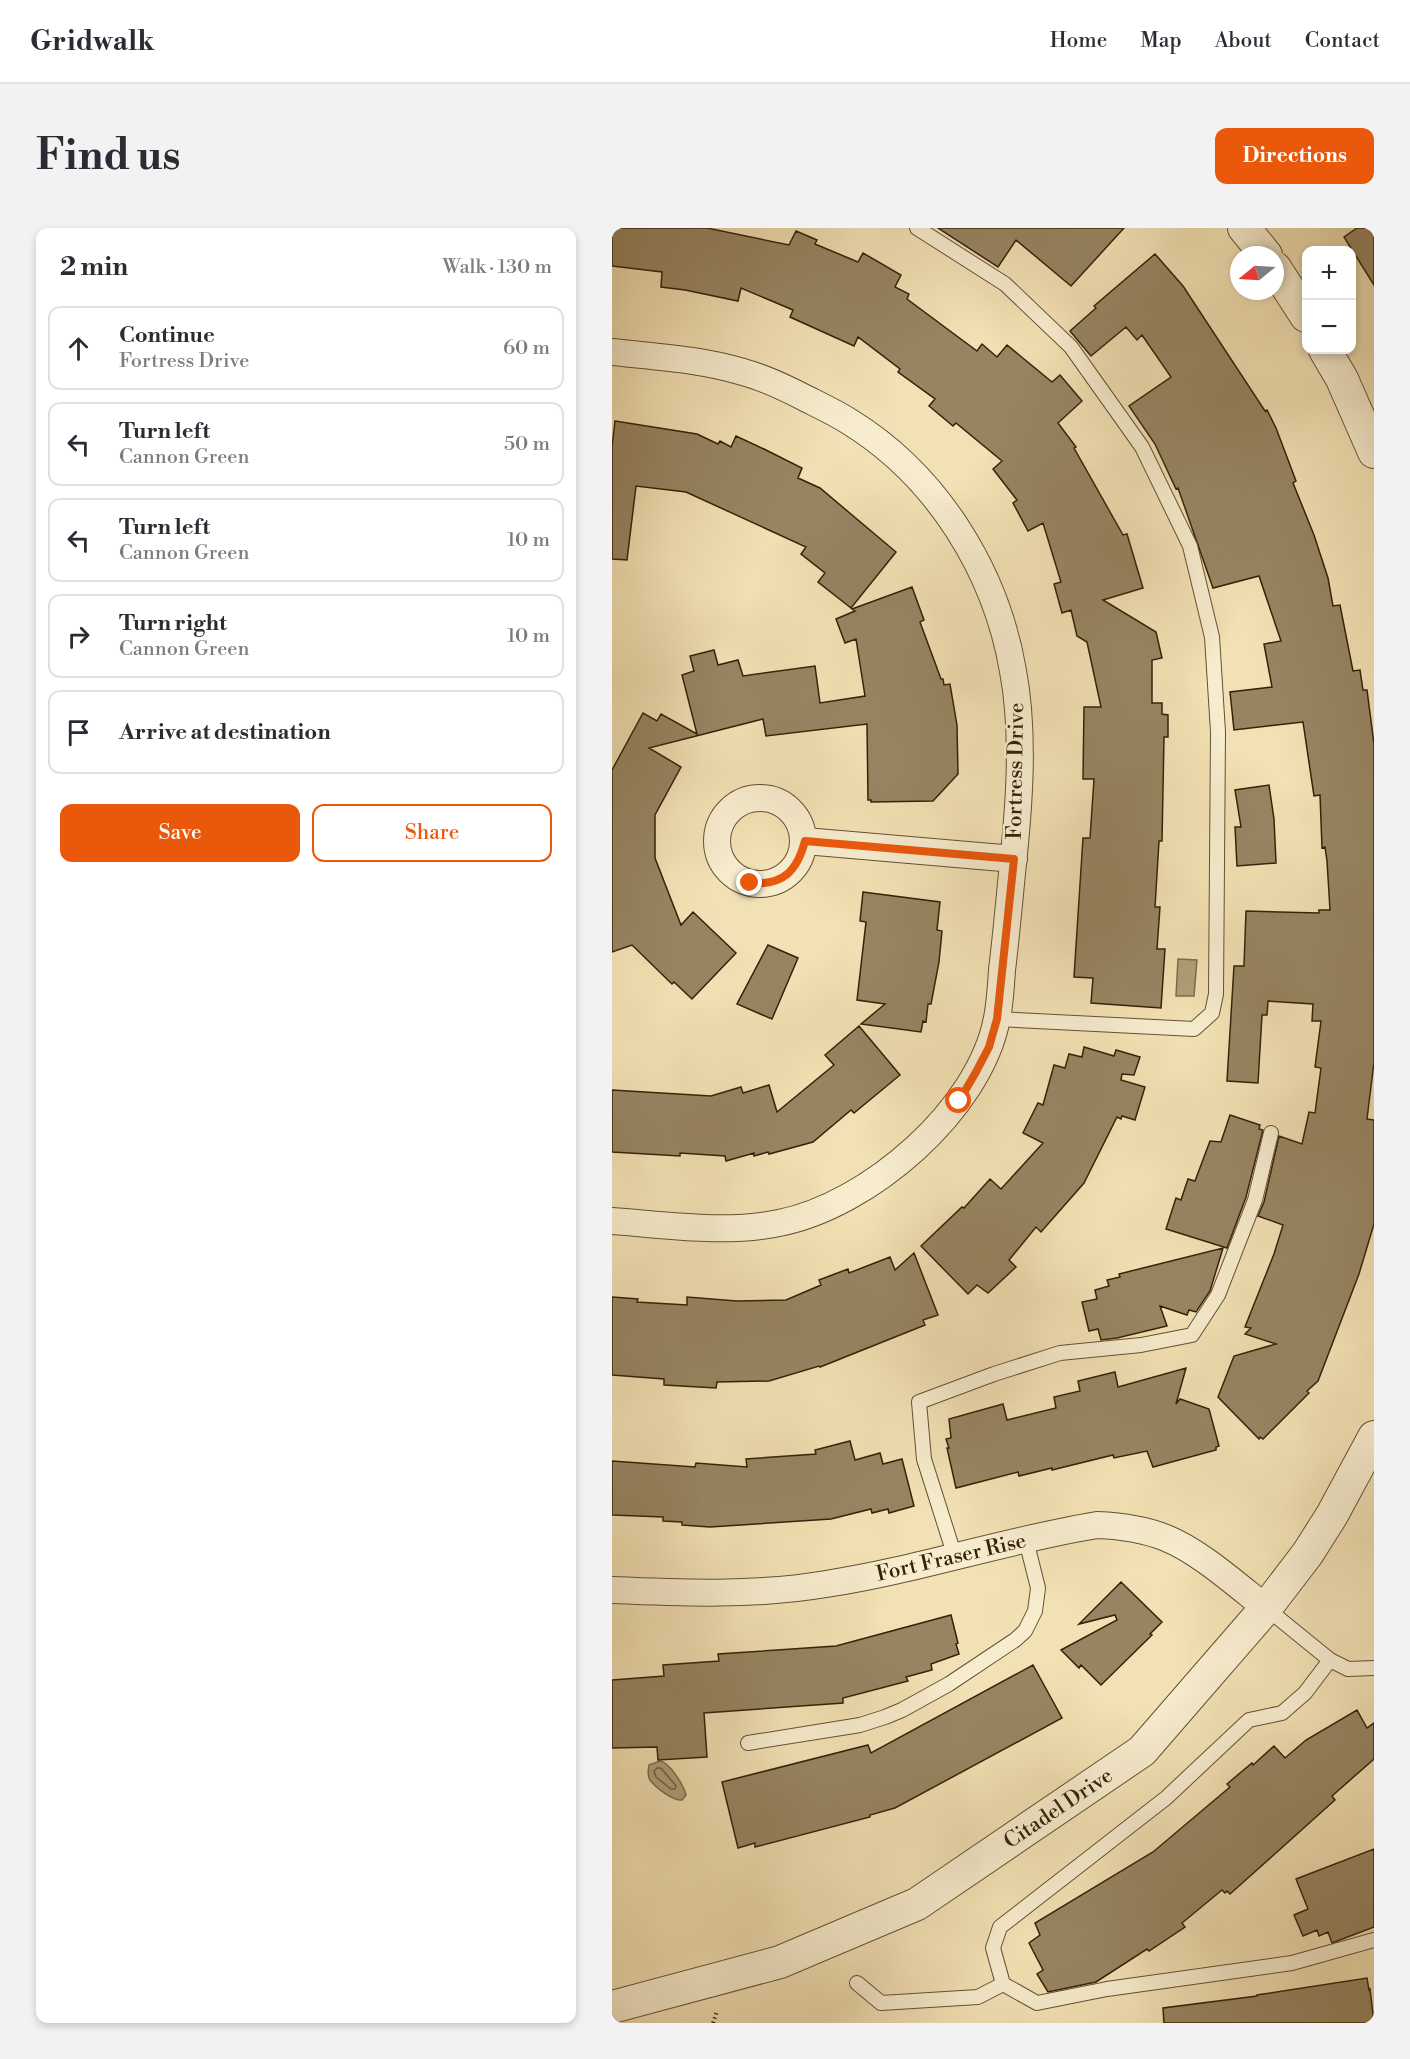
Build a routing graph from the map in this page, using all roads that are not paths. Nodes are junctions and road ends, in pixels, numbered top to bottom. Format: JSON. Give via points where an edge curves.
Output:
{"nodes":[{"id":1,"x":917,"y":228,"type":"edge"},
{"id":2,"x":1244,"y":228,"type":"edge"},
{"id":3,"x":1259,"y":246,"type":"edge"},
{"id":4,"x":1284,"y":282,"type":"edge"},
{"id":5,"x":1302,"y":310,"type":"edge"},
{"id":6,"x":612,"y":352,"type":"edge"},
{"id":7,"x":1327,"y":354,"type":"edge"},
{"id":8,"x":1374,"y":452,"type":"edge"},
{"id":9,"x":805,"y":841,"type":"dead end"},
{"id":10,"x":1014,"y":859,"type":"junction"},
{"id":11,"x":997,"y":1019,"type":"junction"},
{"id":12,"x":1271,"y":1132,"type":"dead end"},
{"id":13,"x":612,"y":1221,"type":"edge"},
{"id":14,"x":1374,"y":1437,"type":"edge"},
{"id":15,"x":1026,"y":1540,"type":"junction"},
{"id":16,"x":955,"y":1557,"type":"junction"},
{"id":17,"x":612,"y":1590,"type":"edge"},
{"id":18,"x":1266,"y":1608,"type":"junction"},
{"id":19,"x":1330,"y":1660,"type":"junction"},
{"id":20,"x":1374,"y":1668,"type":"edge"},
{"id":21,"x":748,"y":1743,"type":"dead end"},
{"id":22,"x":1374,"y":1940,"type":"edge"},
{"id":23,"x":857,"y":1983,"type":"dead end"},
{"id":24,"x":1003,"y":1984,"type":"junction"},
{"id":25,"x":612,"y":2007,"type":"edge"}],
"edges":[{"from":1,"to":11,"type":"lane","via":[[1005,284],[1071,347],[1152,467],[1190,546],[1212,637],[1218,732],[1216,994],[1212,1013],[1194,1029]]},
{"from":2,"to":3,"type":"street"},
{"from":4,"to":5,"type":"street"},
{"from":6,"to":10,"type":"street","name":"Fortress Drive","via":[[702,361],[779,385],[850,422],[884,447],[944,508],[994,601],[1013,670],[1019,740]]},
{"from":7,"to":8,"type":"street"},
{"from":9,"to":10,"type":"street"},
{"from":10,"to":11,"type":"street","name":"Fortress Drive"},
{"from":11,"to":13,"type":"street","name":"Fortress Drive","via":[[989,1047],[959,1101],[901,1162],[848,1197],[806,1216],[754,1227]]},
{"from":12,"to":16,"type":"lane","via":[[1256,1200],[1218,1295],[1192,1335],[1141,1345],[1060,1353],[919,1402],[924,1459]]},
{"from":14,"to":18,"type":"street","name":"Citadel Drive","via":[[1332,1515]]},
{"from":15,"to":16,"type":"street","name":"Fort Fraser Rise"},
{"from":15,"to":18,"type":"street","name":"Fort Fraser Rise","via":[[1097,1525],[1120,1526],[1168,1538]]},
{"from":15,"to":21,"type":"lane","via":[[1038,1588],[1035,1611],[1025,1631],[1015,1640],[949,1684],[885,1717],[860,1725]]},
{"from":16,"to":17,"type":"street","name":"Fort Fraser Rise","via":[[861,1578],[782,1589],[686,1594]]},
{"from":18,"to":19,"type":"lane"},
{"from":18,"to":25,"type":"street","name":"Citadel Drive","via":[[1142,1751],[917,1904],[780,1962]]},
{"from":19,"to":20,"type":"lane","via":[[1348,1669]]},
{"from":19,"to":24,"type":"lane","via":[[1305,1693],[1282,1713],[1249,1720],[1166,1798],[1000,1927],[993,1948]]},
{"from":22,"to":24,"type":"lane","via":[[1292,1963],[1037,2002]]},
{"from":23,"to":24,"type":"lane","via":[[881,2003],[978,1997]]}]}
